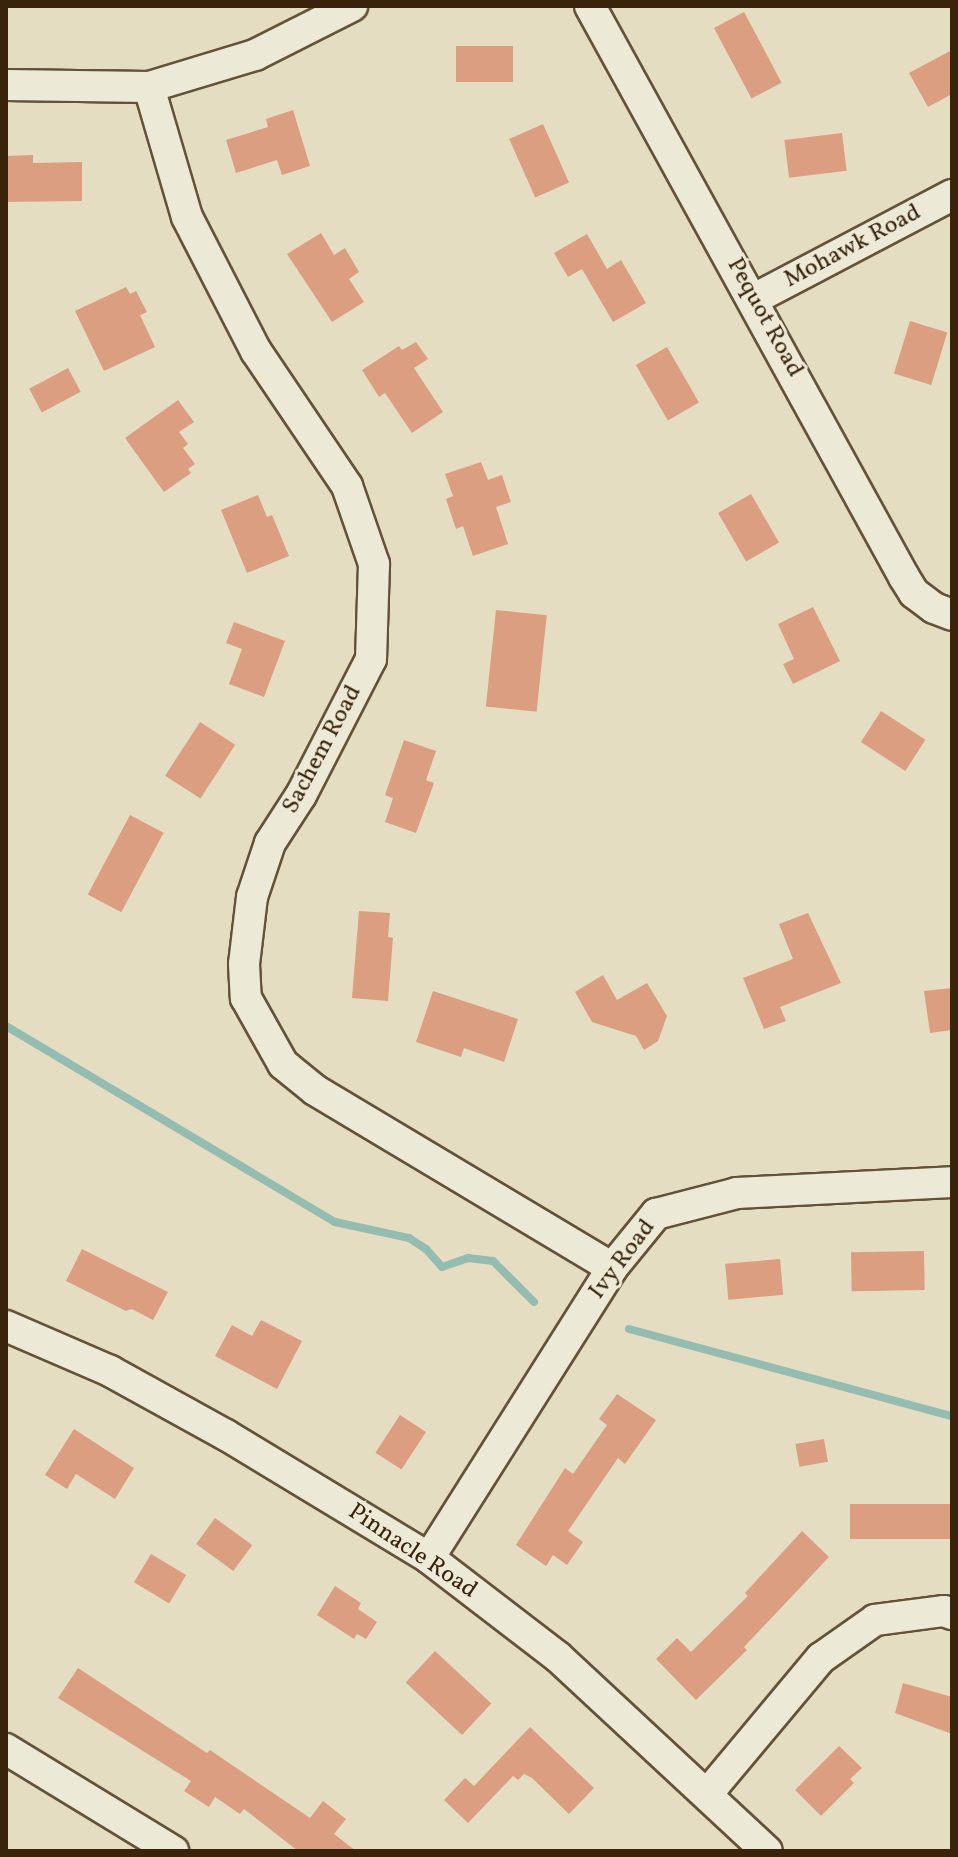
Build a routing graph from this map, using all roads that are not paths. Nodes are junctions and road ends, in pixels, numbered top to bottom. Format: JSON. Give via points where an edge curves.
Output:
{"nodes":[{"id":1,"x":352,"y":6,"type":"edge"},
{"id":2,"x":590,"y":6,"type":"edge"},
{"id":3,"x":6,"y":85,"type":"edge"},
{"id":4,"x":149,"y":87,"type":"junction"},
{"id":5,"x":952,"y":195,"type":"edge"},
{"id":6,"x":754,"y":299,"type":"junction"},
{"id":7,"x":952,"y":615,"type":"edge"},
{"id":8,"x":952,"y":1182,"type":"edge"},
{"id":9,"x":612,"y":1268,"type":"junction"},
{"id":10,"x":6,"y":1326,"type":"edge"},
{"id":11,"x":429,"y":1558,"type":"junction"},
{"id":12,"x":952,"y":1614,"type":"edge"},
{"id":13,"x":6,"y":1749,"type":"edge"},
{"id":14,"x":708,"y":1793,"type":"junction"},
{"id":15,"x":173,"y":1851,"type":"edge"},
{"id":16,"x":767,"y":1851,"type":"edge"}],
"edges":[{"from":1,"to":4,"type":"street","via":[[255,55]]},
{"from":2,"to":6,"type":"street","name":"Pequot Road"},
{"from":3,"to":4,"type":"street"},
{"from":4,"to":9,"type":"street","name":"Sachem Road","via":[[187,217],[256,351],[347,486],[374,564],[371,659],[301,795],[270,843],[252,897],[244,964],[246,998],[283,1064],[315,1090]]},
{"from":5,"to":6,"type":"street","name":"Mohawk Road"},
{"from":6,"to":7,"type":"street","name":"Pequot Road","via":[[914,593]]},
{"from":8,"to":9,"type":"street","name":"Ivy Road","via":[[737,1193],[656,1214]]},
{"from":9,"to":11,"type":"street","name":"Ivy Road"},
{"from":10,"to":11,"type":"street","name":"Pinnacle Road","via":[[110,1371]]},
{"from":11,"to":14,"type":"street","name":"Pinnacle Road","via":[[558,1657]]},
{"from":12,"to":14,"type":"street","via":[[875,1620],[821,1658]]},
{"from":13,"to":15,"type":"street"},
{"from":14,"to":16,"type":"street","name":"Pinnacle Road"}]}
